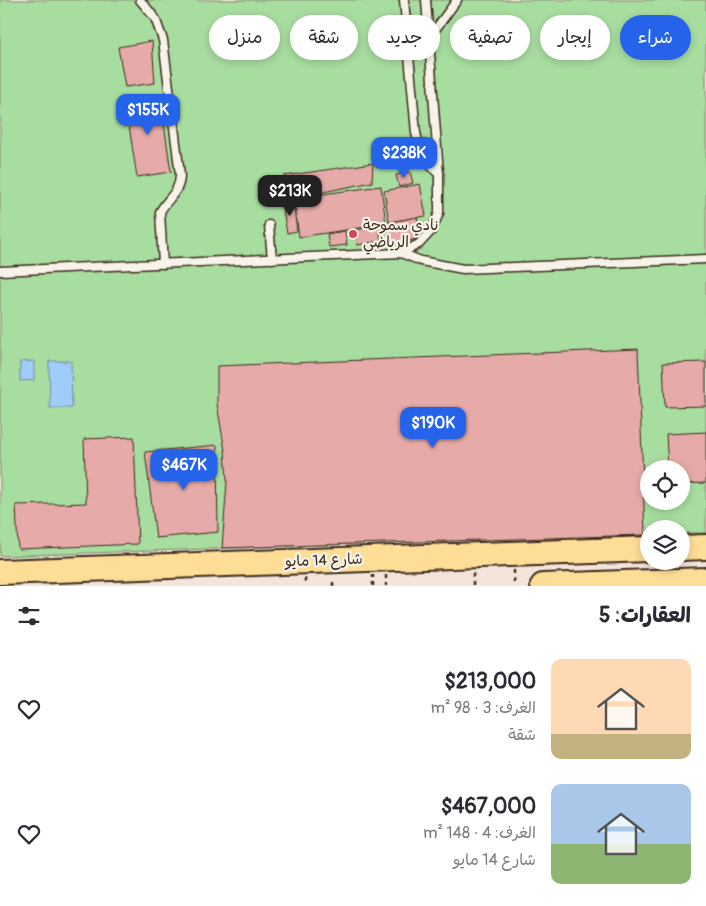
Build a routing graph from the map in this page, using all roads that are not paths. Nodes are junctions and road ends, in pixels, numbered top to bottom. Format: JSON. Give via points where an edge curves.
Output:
{"nodes":[{"id":1,"x":140,"y":0,"type":"edge"},
{"id":2,"x":404,"y":0,"type":"edge"},
{"id":3,"x":426,"y":0,"type":"edge"},
{"id":4,"x":457,"y":0,"type":"edge"},
{"id":5,"x":427,"y":15,"type":"edge"},
{"id":6,"x":440,"y":23,"type":"edge"},
{"id":7,"x":431,"y":60,"type":"edge"},
{"id":8,"x":439,"y":174,"type":"junction"},
{"id":9,"x":269,"y":225,"type":"dead end"},
{"id":10,"x":401,"y":252,"type":"junction"},
{"id":11,"x":272,"y":259,"type":"junction"},
{"id":12,"x":706,"y":259,"type":"edge"},
{"id":13,"x":163,"y":264,"type":"junction"},
{"id":14,"x":0,"y":271,"type":"edge"},
{"id":15,"x":706,"y":547,"type":"edge"},
{"id":16,"x":690,"y":548,"type":"edge"},
{"id":17,"x":640,"y":549,"type":"edge"},
{"id":18,"x":0,"y":572,"type":"edge"},
{"id":19,"x":706,"y":580,"type":"edge"},
{"id":20,"x":543,"y":586,"type":"edge"}],
"edges":[{"from":1,"to":13,"type":"lane","via":[[155,18],[163,40],[180,175],[176,192],[160,212]]},
{"from":2,"to":8,"type":"lane","via":[[418,141],[427,163]]},
{"from":3,"to":5,"type":"lane"},
{"from":4,"to":6,"type":"lane"},
{"from":7,"to":8,"type":"lane"},
{"from":8,"to":10,"type":"lane","via":[[439,213],[432,230],[419,244]]},
{"from":9,"to":11,"type":"lane"},
{"from":10,"to":11,"type":"lane"},
{"from":10,"to":12,"type":"lane","via":[[428,263],[463,269]]},
{"from":11,"to":13,"type":"lane"},
{"from":13,"to":14,"type":"lane"},
{"from":15,"to":16,"type":"main road"},
{"from":17,"to":18,"type":"main road","name":"شارع 14 مايو"},
{"from":19,"to":20,"type":"main road"}]}
